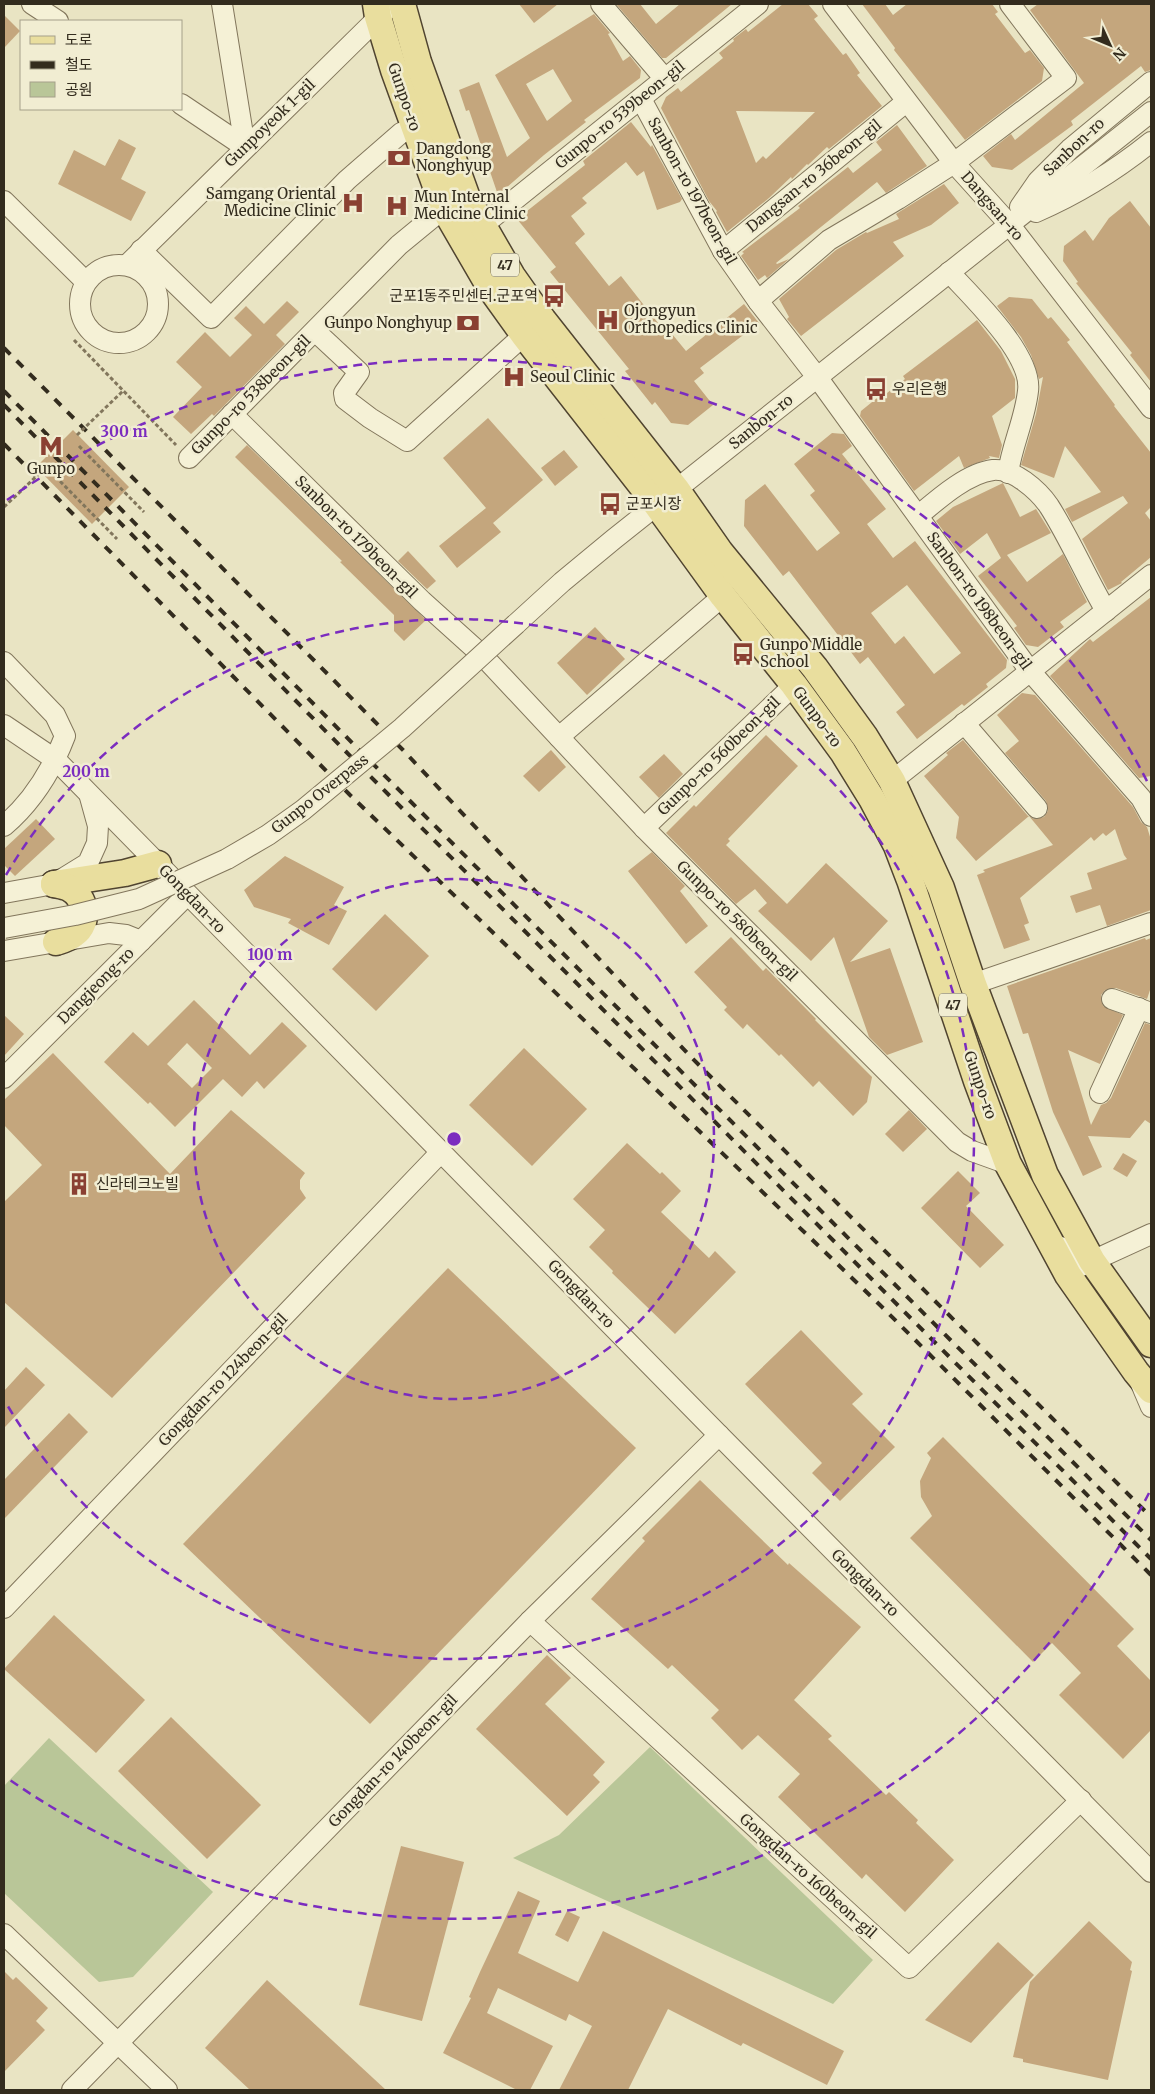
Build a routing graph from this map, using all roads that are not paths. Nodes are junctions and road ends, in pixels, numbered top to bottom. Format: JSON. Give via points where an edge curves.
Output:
{"nodes":[{"id":1,"x":32,"y":4,"type":"edge"},
{"id":2,"x":222,"y":4,"type":"edge"},
{"id":3,"x":402,"y":4,"type":"edge"},
{"id":4,"x":601,"y":4,"type":"edge"},
{"id":5,"x":758,"y":4,"type":"edge"},
{"id":6,"x":833,"y":4,"type":"edge"},
{"id":7,"x":1010,"y":4,"type":"edge"},
{"id":8,"x":382,"y":8,"type":"edge"},
{"id":9,"x":56,"y":20,"type":"edge"},
{"id":10,"x":665,"y":79,"type":"junction"},
{"id":11,"x":1151,"y":82,"type":"edge"},
{"id":12,"x":641,"y":98,"type":"junction"},
{"id":13,"x":906,"y":102,"type":"junction"},
{"id":14,"x":182,"y":105,"type":"edge"},
{"id":15,"x":1151,"y":112,"type":"edge"},
{"id":16,"x":426,"y":122,"type":"junction"},
{"id":17,"x":1151,"y":142,"type":"edge"},
{"id":18,"x":245,"y":147,"type":"junction"},
{"id":19,"x":954,"y":163,"type":"junction"},
{"id":20,"x":4,"y":201,"type":"edge"},
{"id":21,"x":444,"y":208,"type":"junction"},
{"id":22,"x":1009,"y":224,"type":"junction"},
{"id":23,"x":482,"y":226,"type":"junction"},
{"id":24,"x":141,"y":250,"type":"junction"},
{"id":25,"x":723,"y":251,"type":"junction"},
{"id":26,"x":127,"y":265,"type":"junction"},
{"id":27,"x":949,"y":272,"type":"junction"},
{"id":28,"x":86,"y":282,"type":"junction"},
{"id":29,"x":758,"y":301,"type":"junction"},
{"id":30,"x":315,"y":331,"type":"junction"},
{"id":31,"x":524,"y":335,"type":"junction"},
{"id":32,"x":817,"y":377,"type":"junction"},
{"id":33,"x":1151,"y":408,"type":"edge"},
{"id":34,"x":232,"y":414,"type":"junction"},
{"id":35,"x":189,"y":458,"type":"road end"},
{"id":36,"x":1008,"y":473,"type":"junction"},
{"id":37,"x":667,"y":497,"type":"junction"},
{"id":38,"x":918,"y":516,"type":"junction"},
{"id":39,"x":1151,"y":575,"type":"edge"},
{"id":40,"x":723,"y":596,"type":"junction"},
{"id":41,"x":1106,"y":611,"type":"junction"},
{"id":42,"x":516,"y":624,"type":"joint"},
{"id":43,"x":483,"y":656,"type":"joint"},
{"id":44,"x":4,"y":662,"type":"edge"},
{"id":45,"x":1030,"y":671,"type":"junction"},
{"id":46,"x":794,"y":685,"type":"junction"},
{"id":47,"x":964,"y":723,"type":"junction"},
{"id":48,"x":4,"y":725,"type":"edge"},
{"id":49,"x":559,"y":736,"type":"junction"},
{"id":50,"x":56,"y":760,"type":"junction"},
{"id":51,"x":892,"y":781,"type":"junction"},
{"id":52,"x":88,"y":793,"type":"junction"},
{"id":53,"x":1146,"y":796,"type":"edge"},
{"id":54,"x":1037,"y":808,"type":"dead end"},
{"id":55,"x":1151,"y":816,"type":"edge"},
{"id":56,"x":4,"y":826,"type":"edge"},
{"id":57,"x":644,"y":828,"type":"junction"},
{"id":58,"x":897,"y":846,"type":"junction"},
{"id":59,"x":158,"y":864,"type":"junction"},
{"id":60,"x":54,"y":884,"type":"junction"},
{"id":61,"x":941,"y":888,"type":"junction"},
{"id":62,"x":4,"y":893,"type":"edge"},
{"id":63,"x":187,"y":895,"type":"junction"},
{"id":64,"x":1151,"y":923,"type":"edge"},
{"id":65,"x":4,"y":928,"type":"edge"},
{"id":66,"x":141,"y":941,"type":"junction"},
{"id":67,"x":56,"y":942,"type":"junction"},
{"id":68,"x":4,"y":951,"type":"edge"},
{"id":69,"x":973,"y":984,"type":"junction"},
{"id":70,"x":1112,"y":999,"type":"dead end"},
{"id":71,"x":1145,"y":1011,"type":"edge"},
{"id":72,"x":4,"y":1078,"type":"edge"},
{"id":73,"x":1100,"y":1093,"type":"dead end"},
{"id":74,"x":442,"y":1152,"type":"junction"},
{"id":75,"x":1008,"y":1164,"type":"junction"},
{"id":76,"x":1151,"y":1234,"type":"edge"},
{"id":77,"x":1050,"y":1242,"type":"junction"},
{"id":78,"x":1092,"y":1261,"type":"junction"},
{"id":79,"x":1151,"y":1344,"type":"edge"},
{"id":80,"x":1144,"y":1381,"type":"edge"},
{"id":81,"x":1151,"y":1407,"type":"edge"},
{"id":82,"x":719,"y":1435,"type":"junction"},
{"id":83,"x":4,"y":1608,"type":"edge"},
{"id":84,"x":530,"y":1621,"type":"junction"},
{"id":85,"x":1081,"y":1800,"type":"junction"},
{"id":86,"x":1151,"y":1872,"type":"edge"},
{"id":87,"x":4,"y":1934,"type":"edge"},
{"id":88,"x":116,"y":2043,"type":"junction"},
{"id":89,"x":72,"y":2090,"type":"edge"},
{"id":90,"x":167,"y":2090,"type":"edge"}],
"edges":[{"from":1,"to":9,"type":"street"},
{"from":2,"to":18,"type":"street"},
{"from":3,"to":16,"type":"main road","name":"Gunpo-ro","number":"47","via":[[418,62]]},
{"from":4,"to":10,"type":"street"},
{"from":5,"to":10,"type":"street","name":"Gunpo-ro 539beon-gil"},
{"from":6,"to":13,"type":"street","name":"Dangsan-ro"},
{"from":7,"to":19,"type":"street","via":[[1066,78]]},
{"from":8,"to":16,"type":"main road","name":"Gunpo-ro","number":"47"},
{"from":8,"to":18,"type":"street","name":"Gunpoyeok 1-gil"},
{"from":10,"to":12,"type":"street","name":"Gunpo-ro 539beon-gil"},
{"from":11,"to":22,"type":"street","name":"Sanbon-ro","via":[[1070,149],[1038,181]]},
{"from":12,"to":23,"type":"street","name":"Gunpo-ro 539beon-gil"},
{"from":12,"to":25,"type":"street","name":"Sanbon-ro 197beon-gil"},
{"from":13,"to":19,"type":"street","name":"Dangsan-ro"},
{"from":13,"to":25,"type":"street","name":"Dangsan-ro 36beon-gil"},
{"from":14,"to":18,"type":"street"},
{"from":15,"to":22,"type":"street","name":"Sanbon-ro"},
{"from":16,"to":21,"type":"main road","name":"Gunpo-ro","number":"47"},
{"from":16,"to":23,"type":"main road","name":"Gunpo-ro","number":"47"},
{"from":16,"to":24,"type":"street","via":[[386,144],[211,318]]},
{"from":17,"to":22,"type":"street","name":"Sanbon-ro","via":[[1097,181]]},
{"from":18,"to":24,"type":"street","name":"Gunpoyeok 1-gil"},
{"from":19,"to":22,"type":"street","name":"Dangsan-ro"},
{"from":19,"to":29,"type":"street","via":[[829,240]]},
{"from":20,"to":28,"type":"street"},
{"from":21,"to":30,"type":"street","name":"Gunpo-ro 538beon-gil","via":[[399,245]]},
{"from":21,"to":31,"type":"main road","name":"Gunpo-ro","number":"47","via":[[491,289]]},
{"from":22,"to":27,"type":"street","name":"Sanbon-ro"},
{"from":22,"to":33,"type":"street","name":"Dangsan-ro"},
{"from":23,"to":37,"type":"main road","name":"Gunpo-ro","number":"47","via":[[512,276]]},
{"from":24,"to":26,"type":"street","name":"Gunpoyeok 1-gil"},
{"from":25,"to":29,"type":"street","name":"Sanbon-ro 197beon-gil"},
{"from":26,"to":28,"type":"street","via":[[113,265],[95,272]]},
{"from":26,"to":28,"type":"street","via":[[144,273],[158,294],[156,318],[149,330],[136,340],[112,344],[93,334],[82,319],[79,306]]},
{"from":27,"to":32,"type":"street","name":"Sanbon-ro"},
{"from":27,"to":36,"type":"street","via":[[1001,332],[1026,368],[1028,390]]},
{"from":29,"to":32,"type":"street","name":"Sanbon-ro 197beon-gil"},
{"from":30,"to":31,"type":"street","via":[[359,372],[344,394],[345,399],[407,441]]},
{"from":30,"to":34,"type":"street","name":"Gunpo-ro 538beon-gil"},
{"from":31,"to":37,"type":"main road","name":"Gunpo-ro","number":"47"},
{"from":32,"to":37,"type":"street","name":"Sanbon-ro"},
{"from":32,"to":38,"type":"street","name":"Sanbon-ro 198beon-gil"},
{"from":34,"to":35,"type":"street","name":"Gunpo-ro 538beon-gil"},
{"from":34,"to":43,"type":"street","name":"Sanbon-ro 179beon-gil","via":[[422,601]]},
{"from":36,"to":38,"type":"street","via":[[993,470],[979,474]]},
{"from":36,"to":41,"type":"street","via":[[1027,484],[1049,506]]},
{"from":37,"to":40,"type":"main road","name":"Gunpo-ro","number":"47"},
{"from":37,"to":42,"type":"street","name":"Sanbon-ro","via":[[562,582]]},
{"from":37,"to":51,"type":"main road","name":"Gunpo-ro","number":"47","via":[[720,552],[814,668],[865,736]]},
{"from":38,"to":45,"type":"street","name":"Sanbon-ro 198beon-gil"},
{"from":39,"to":41,"type":"street"},
{"from":40,"to":46,"type":"main road","name":"Gunpo-ro","number":"47"},
{"from":40,"to":49,"type":"street"},
{"from":41,"to":45,"type":"street"},
{"from":42,"to":65,"type":"street","name":"Gunpo Overpass","bridge":true,"via":[[402,728],[303,810],[228,859],[139,899]]},
{"from":43,"to":49,"type":"street","name":"Gunpo-ro 580beon-gil"},
{"from":44,"to":50,"type":"street","via":[[55,714],[65,736]]},
{"from":45,"to":47,"type":"street"},
{"from":45,"to":53,"type":"street","name":"Sanbon-ro 198beon-gil"},
{"from":46,"to":57,"type":"street","name":"Gunpo-ro 560beon-gil"},
{"from":46,"to":58,"type":"main road","name":"Gunpo-ro","number":"47","via":[[843,752]]},
{"from":47,"to":51,"type":"street"},
{"from":47,"to":54,"type":"street"},
{"from":48,"to":50,"type":"street","name":"Gongdan-ro"},
{"from":49,"to":57,"type":"street","name":"Gunpo-ro 580beon-gil"},
{"from":50,"to":52,"type":"street","name":"Gongdan-ro"},
{"from":50,"to":56,"type":"street","via":[[32,796]]},
{"from":51,"to":61,"type":"main road","name":"Gunpo-ro","number":"47"},
{"from":52,"to":59,"type":"street","name":"Gongdan-ro"},
{"from":52,"to":60,"type":"street","via":[[98,826],[98,843],[88,863]]},
{"from":53,"to":55,"type":"street","name":"Sanbon-ro 198beon-gil"},
{"from":57,"to":75,"type":"street","name":"Gunpo-ro 580beon-gil","via":[[957,1142]]},
{"from":58,"to":61,"type":"main road","via":[[900,837],[909,835],[929,874]]},
{"from":58,"to":75,"type":"main road","name":"Gunpo-ro","number":"47"},
{"from":59,"to":60,"type":"main road","via":[[125,873]]},
{"from":59,"to":63,"type":"street","name":"Gongdan-ro"},
{"from":60,"to":62,"type":"street"},
{"from":60,"to":67,"type":"main road","via":[[70,888],[84,907],[83,925],[74,934]]},
{"from":61,"to":69,"type":"main road","name":"Gunpo-ro","number":"47"},
{"from":63,"to":66,"type":"street","name":"Dangjeong-ro"},
{"from":63,"to":74,"type":"street","name":"Gongdan-ro"},
{"from":64,"to":69,"type":"street"},
{"from":66,"to":67,"type":"street","via":[[109,933]]},
{"from":66,"to":72,"type":"street","name":"Dangjeong-ro"},
{"from":67,"to":68,"type":"street"},
{"from":69,"to":78,"type":"main road","name":"Gunpo-ro","number":"47","via":[[1039,1160]]},
{"from":70,"to":71,"type":"street"},
{"from":71,"to":73,"type":"street"},
{"from":74,"to":82,"type":"street","name":"Gongdan-ro"},
{"from":74,"to":83,"type":"street","name":"Gongdan-ro 124beon-gil"},
{"from":75,"to":77,"type":"main road","name":"Gunpo-ro","number":"47"},
{"from":76,"to":78,"type":"street"},
{"from":77,"to":78,"type":"street","via":[[1060,1247],[1076,1267]]},
{"from":77,"to":80,"type":"main road","name":"Gunpo-ro","number":"47","via":[[1068,1275]]},
{"from":78,"to":79,"type":"main road","name":"Gunpo-ro","number":"47"},
{"from":80,"to":81,"type":"street"},
{"from":82,"to":84,"type":"street","name":"Gongdan-ro 140beon-gil"},
{"from":82,"to":85,"type":"street","name":"Gongdan-ro"},
{"from":84,"to":85,"type":"street","name":"Gongdan-ro 160beon-gil","via":[[909,1968]]},
{"from":84,"to":88,"type":"street","name":"Gongdan-ro 140beon-gil"},
{"from":85,"to":86,"type":"street","name":"Gongdan-ro"},
{"from":87,"to":88,"type":"street"},
{"from":88,"to":89,"type":"street","name":"Gongdan-ro 140beon-gil"},
{"from":88,"to":90,"type":"street"}]}
